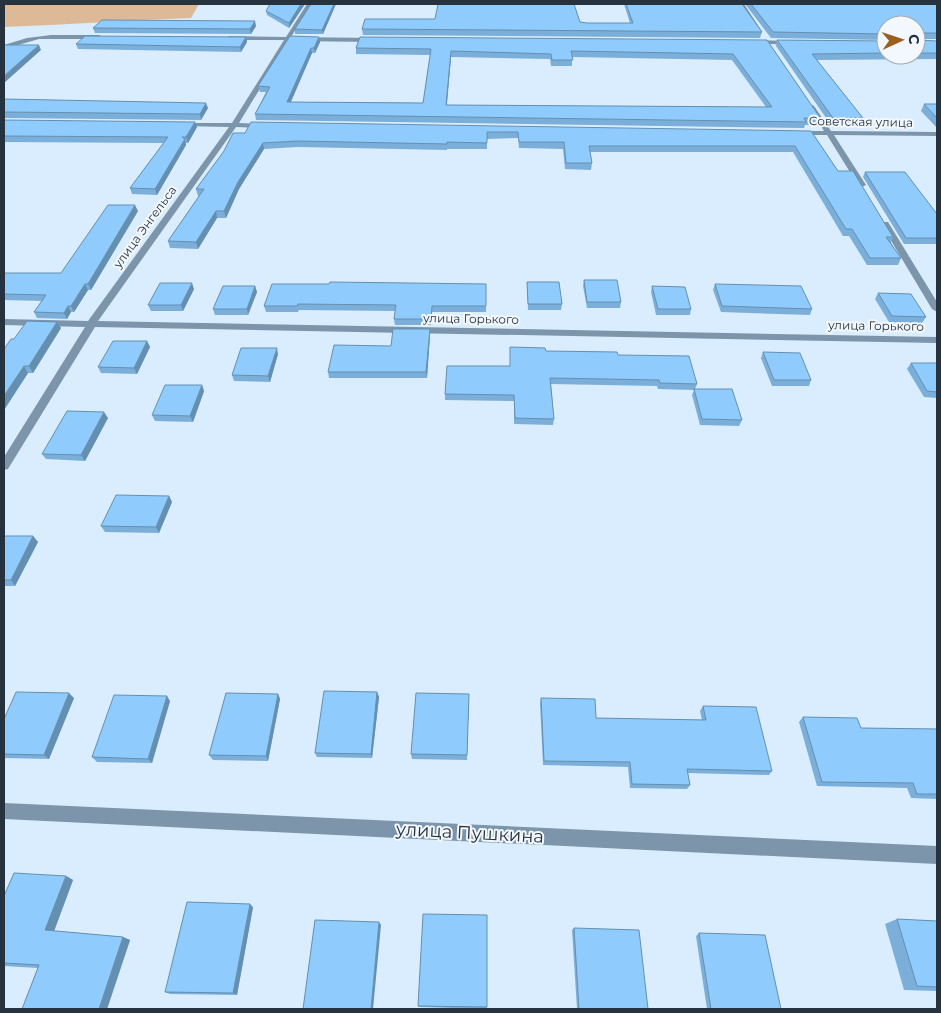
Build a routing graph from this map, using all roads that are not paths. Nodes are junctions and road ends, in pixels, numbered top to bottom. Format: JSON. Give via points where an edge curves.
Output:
{"nodes":[{"id":1,"x":309,"y":4,"type":"edge"},
{"id":2,"x":742,"y":4,"type":"edge"},
{"id":3,"x":102,"y":37,"type":"edge"},
{"id":4,"x":219,"y":38,"type":"edge"},
{"id":5,"x":287,"y":39,"type":"junction"},
{"id":6,"x":385,"y":40,"type":"edge"},
{"id":7,"x":748,"y":42,"type":"edge"},
{"id":8,"x":768,"y":42,"type":"junction"},
{"id":9,"x":797,"y":42,"type":"edge"},
{"id":10,"x":4,"y":47,"type":"edge"},
{"id":11,"x":773,"y":50,"type":"edge"},
{"id":12,"x":809,"y":103,"type":"edge"},
{"id":13,"x":169,"y":124,"type":"edge"},
{"id":14,"x":234,"y":125,"type":"junction"},
{"id":15,"x":274,"y":126,"type":"edge"},
{"id":16,"x":790,"y":133,"type":"edge"},
{"id":17,"x":830,"y":133,"type":"junction"},
{"id":18,"x":937,"y":134,"type":"edge"},
{"id":19,"x":867,"y":194,"type":"edge"},
{"id":20,"x":882,"y":219,"type":"edge"},
{"id":21,"x":937,"y":308,"type":"edge"},
{"id":22,"x":4,"y":322,"type":"edge"},
{"id":23,"x":92,"y":324,"type":"junction"},
{"id":24,"x":937,"y":340,"type":"edge"},
{"id":25,"x":4,"y":466,"type":"edge"},
{"id":26,"x":4,"y":811,"type":"edge"},
{"id":27,"x":937,"y":855,"type":"edge"}],
"edges":[{"from":1,"to":5,"type":"street","name":"улица Энгельса"},
{"from":2,"to":8,"type":"street"},
{"from":3,"to":10,"type":"street","via":[[44,36],[16,41]]},
{"from":4,"to":5,"type":"street"},
{"from":5,"to":6,"type":"street"},
{"from":5,"to":14,"type":"street","name":"улица Энгельса"},
{"from":7,"to":8,"type":"street"},
{"from":8,"to":9,"type":"street"},
{"from":8,"to":11,"type":"street"},
{"from":12,"to":17,"type":"street"},
{"from":13,"to":14,"type":"street"},
{"from":14,"to":15,"type":"street"},
{"from":14,"to":23,"type":"street","name":"улица Энгельса"},
{"from":16,"to":17,"type":"street","name":"Советская улица"},
{"from":17,"to":18,"type":"street","name":"Советская улица"},
{"from":17,"to":19,"type":"street"},
{"from":20,"to":21,"type":"street"},
{"from":22,"to":23,"type":"street","name":"улица Горького"},
{"from":23,"to":24,"type":"street","name":"улица Горького"},
{"from":23,"to":25,"type":"street","name":"улица Энгельса"},
{"from":26,"to":27,"type":"street","name":"улица Пушкина"}]}
